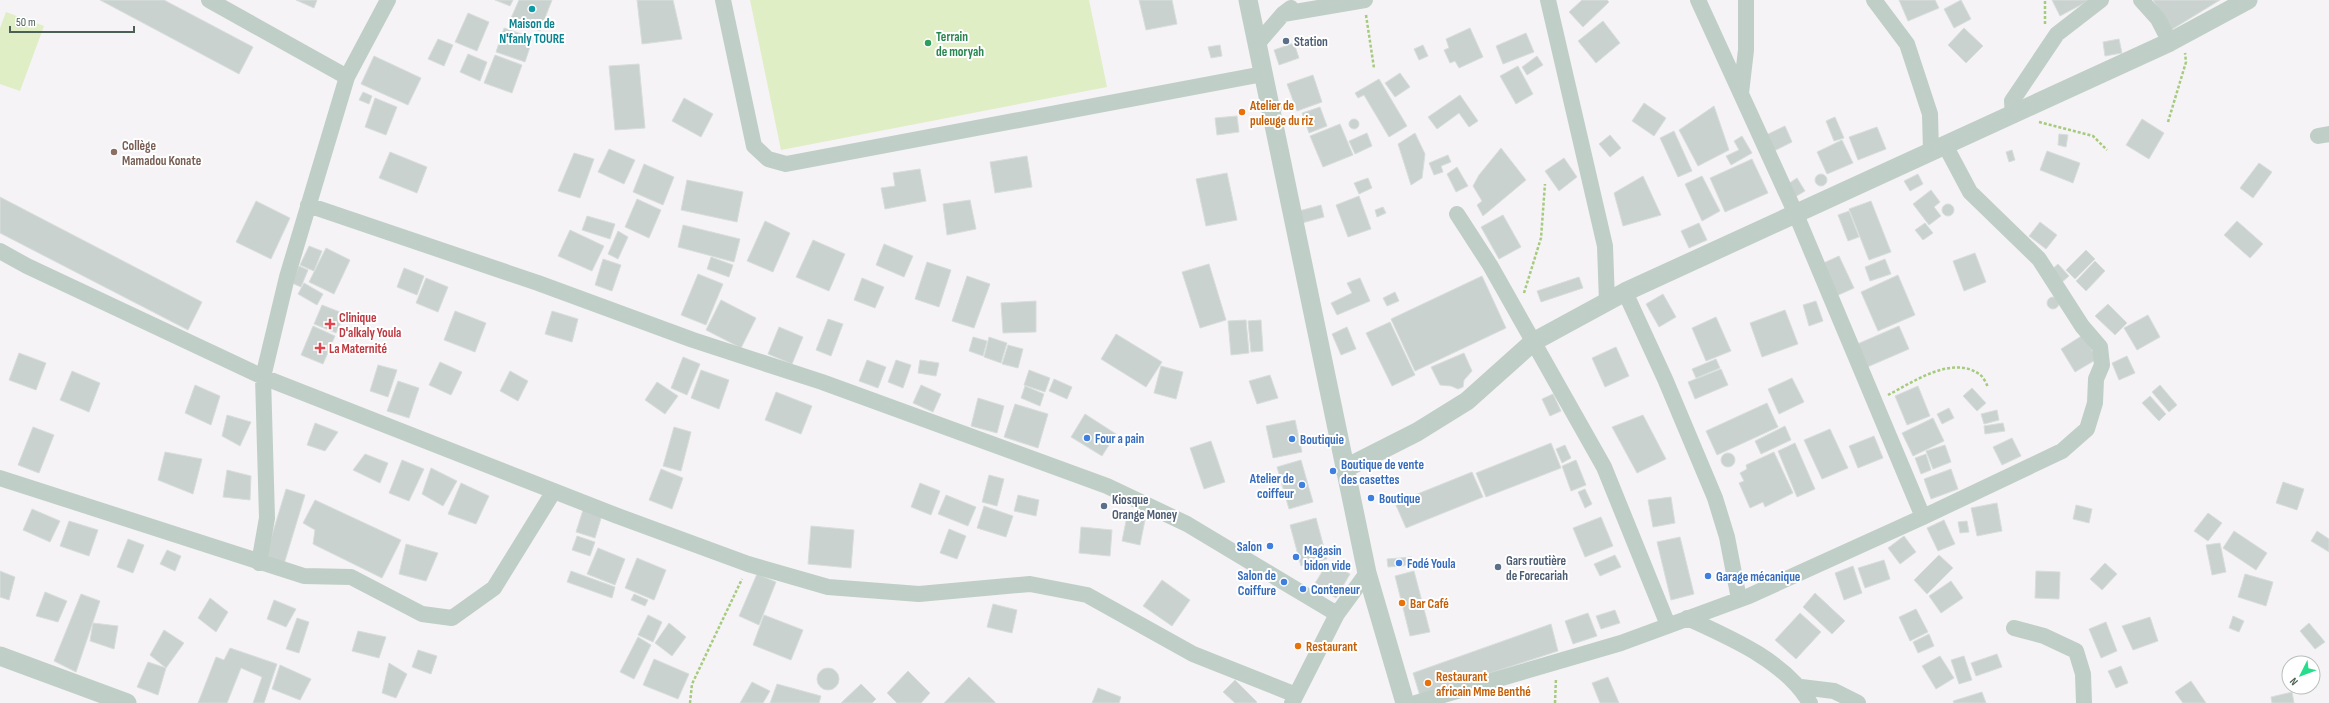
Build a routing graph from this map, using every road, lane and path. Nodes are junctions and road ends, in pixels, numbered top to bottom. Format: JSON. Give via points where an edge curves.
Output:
{"nodes":[{"id":1,"x":209,"y":0,"type":"edge"},
{"id":2,"x":388,"y":0,"type":"edge"},
{"id":3,"x":723,"y":0,"type":"edge"},
{"id":4,"x":1248,"y":0,"type":"edge"},
{"id":5,"x":1304,"y":0,"type":"edge"},
{"id":6,"x":1364,"y":0,"type":"edge"},
{"id":7,"x":1548,"y":0,"type":"edge"},
{"id":8,"x":1698,"y":0,"type":"edge"},
{"id":9,"x":1746,"y":0,"type":"edge"},
{"id":10,"x":1874,"y":0,"type":"edge"},
{"id":11,"x":2102,"y":0,"type":"edge"},
{"id":12,"x":2141,"y":0,"type":"edge"},
{"id":13,"x":2248,"y":0,"type":"edge"},
{"id":14,"x":1283,"y":14,"type":"junction"},
{"id":15,"x":2177,"y":39,"type":"junction"},
{"id":16,"x":1258,"y":43,"type":"junction"},
{"id":17,"x":1374,"y":68,"type":"dead end"},
{"id":18,"x":1264,"y":74,"type":"junction"},
{"id":19,"x":347,"y":77,"type":"junction"},
{"id":20,"x":1741,"y":93,"type":"junction"},
{"id":21,"x":2013,"y":115,"type":"junction"},
{"id":22,"x":2168,"y":122,"type":"dead end"},
{"id":23,"x":1938,"y":148,"type":"junction"},
{"id":24,"x":2107,"y":150,"type":"dead end"},
{"id":25,"x":1546,"y":184,"type":"dead end"},
{"id":26,"x":308,"y":205,"type":"junction"},
{"id":27,"x":1795,"y":212,"type":"junction"},
{"id":28,"x":1457,"y":214,"type":"dead end"},
{"id":29,"x":0,"y":251,"type":"edge"},
{"id":30,"x":1625,"y":292,"type":"junction"},
{"id":31,"x":1607,"y":302,"type":"junction"},
{"id":32,"x":1513,"y":305,"type":"junction"},
{"id":33,"x":1533,"y":342,"type":"junction"},
{"id":34,"x":263,"y":377,"type":"junction"},
{"id":35,"x":1988,"y":387,"type":"dead end"},
{"id":36,"x":1875,"y":401,"type":"junction"},
{"id":37,"x":1344,"y":469,"type":"junction"},
{"id":38,"x":0,"y":478,"type":"edge"},
{"id":39,"x":554,"y":491,"type":"junction"},
{"id":40,"x":1923,"y":517,"type":"junction"},
{"id":41,"x":259,"y":563,"type":"junction"},
{"id":42,"x":748,"y":564,"type":"junction"},
{"id":43,"x":1367,"y":573,"type":"junction"},
{"id":44,"x":1739,"y":600,"type":"junction"},
{"id":45,"x":1338,"y":614,"type":"junction"},
{"id":46,"x":1687,"y":618,"type":"junction"},
{"id":47,"x":1668,"y":624,"type":"junction"},
{"id":48,"x":2014,"y":628,"type":"dead end"},
{"id":49,"x":0,"y":656,"type":"edge"},
{"id":50,"x":1556,"y":663,"type":"junction"},
{"id":51,"x":1801,"y":687,"type":"junction"},
{"id":52,"x":1294,"y":699,"type":"edge"},
{"id":53,"x":127,"y":703,"type":"edge"},
{"id":54,"x":690,"y":703,"type":"edge"},
{"id":55,"x":1405,"y":703,"type":"edge"},
{"id":56,"x":1416,"y":703,"type":"edge"},
{"id":57,"x":1555,"y":703,"type":"edge"},
{"id":58,"x":1810,"y":703,"type":"edge"},
{"id":59,"x":1858,"y":703,"type":"edge"},
{"id":60,"x":2084,"y":703,"type":"edge"}],
"edges":[{"from":1,"to":19,"type":"street"},
{"from":2,"to":19,"type":"street"},
{"from":3,"to":18,"type":"street","via":[[754,146],[768,159],[786,164]]},
{"from":4,"to":16,"type":"street"},
{"from":5,"to":14,"type":"street"},
{"from":6,"to":14,"type":"street"},
{"from":6,"to":17,"type":"path"},
{"from":7,"to":31,"type":"street","via":[[1606,246]]},
{"from":8,"to":20,"type":"street"},
{"from":9,"to":20,"type":"street","via":[[1746,50]]},
{"from":10,"to":23,"type":"street","via":[[1908,44]]},
{"from":11,"to":21,"type":"street","via":[[2057,34],[2012,101]]},
{"from":12,"to":15,"type":"street"},
{"from":13,"to":15,"type":"street"},
{"from":14,"to":16,"type":"street"},
{"from":15,"to":21,"type":"street"},
{"from":15,"to":22,"type":"path","via":[[2186,62]]},
{"from":16,"to":18,"type":"street"},
{"from":18,"to":37,"type":"street"},
{"from":19,"to":26,"type":"street"},
{"from":20,"to":27,"type":"street"},
{"from":21,"to":23,"type":"street"},
{"from":21,"to":24,"type":"path","via":[[2093,136]]},
{"from":23,"to":27,"type":"street"},
{"from":23,"to":40,"type":"street","via":[[1970,192],[2039,258],[2082,326],[2100,347],[2102,365],[2096,379],[2095,403],[2087,429],[2062,451]]},
{"from":25,"to":32,"type":"path","via":[[1541,238],[1522,297]]},
{"from":26,"to":34,"type":"street","via":[[287,277]]},
{"from":26,"to":45,"type":"street","via":[[538,283],[693,340],[822,382],[1107,486],[1187,524]]},
{"from":27,"to":30,"type":"street"},
{"from":27,"to":36,"type":"street"},
{"from":28,"to":32,"type":"street"},
{"from":29,"to":34,"type":"street","via":[[34,270]]},
{"from":30,"to":31,"type":"street"},
{"from":30,"to":44,"type":"street","via":[[1666,379],[1715,498],[1727,537]]},
{"from":31,"to":33,"type":"street"},
{"from":32,"to":33,"type":"street"},
{"from":33,"to":37,"type":"street","via":[[1466,401],[1417,432]]},
{"from":33,"to":47,"type":"street","via":[[1604,467]]},
{"from":34,"to":39,"type":"street"},
{"from":34,"to":41,"type":"street","via":[[266,518]]},
{"from":35,"to":36,"type":"path","via":[[1980,374],[1957,367],[1930,374]]},
{"from":36,"to":40,"type":"street"},
{"from":37,"to":43,"type":"street"},
{"from":38,"to":41,"type":"street"},
{"from":39,"to":41,"type":"street","via":[[494,588],[452,618],[422,614],[351,577],[304,576]]},
{"from":39,"to":42,"type":"street"},
{"from":40,"to":44,"type":"street"},
{"from":42,"to":52,"type":"street","via":[[828,587],[919,594],[1030,584],[1087,595],[1193,654]]},
{"from":42,"to":54,"type":"path","via":[[692,684]]},
{"from":43,"to":45,"type":"street"},
{"from":43,"to":55,"type":"street"},
{"from":44,"to":46,"type":"street"},
{"from":45,"to":52,"type":"street"},
{"from":46,"to":47,"type":"street"},
{"from":46,"to":51,"type":"street","via":[[1748,646]]},
{"from":47,"to":50,"type":"street","via":[[1621,643]]},
{"from":48,"to":60,"type":"street","via":[[2044,636],[2076,652],[2083,674]]},
{"from":49,"to":53,"type":"street"},
{"from":50,"to":56,"type":"street"},
{"from":50,"to":57,"type":"path"},
{"from":51,"to":58,"type":"street"},
{"from":51,"to":59,"type":"street","via":[[1834,691]]}]}
